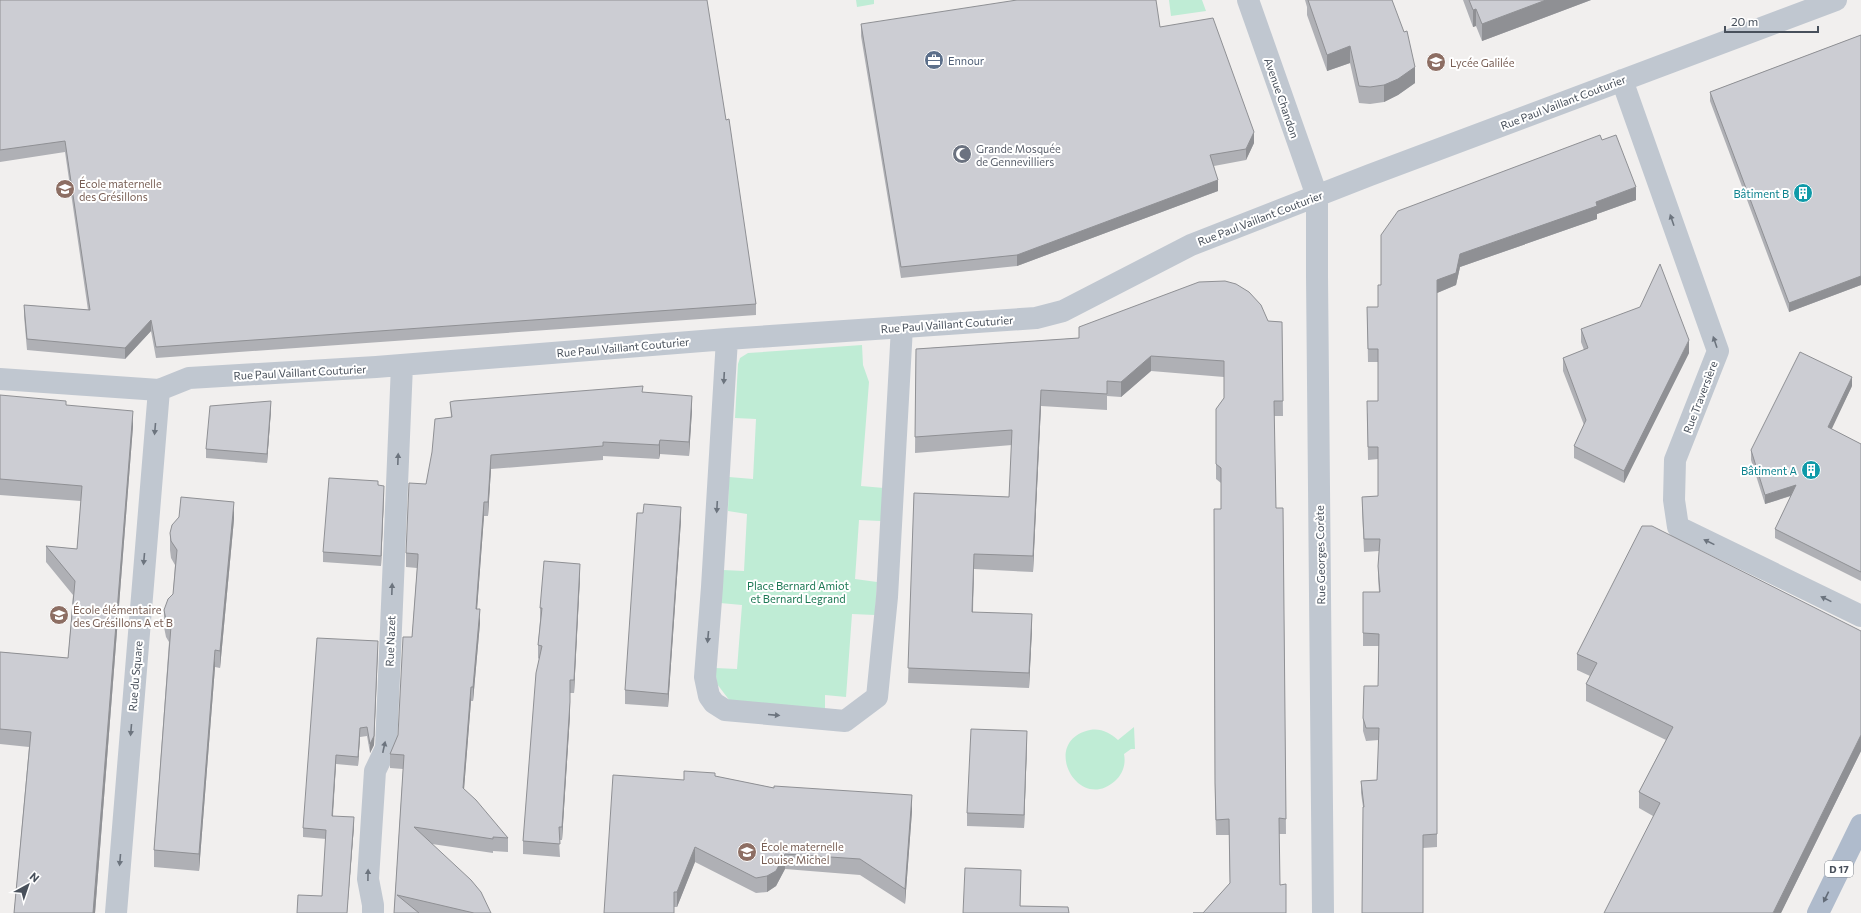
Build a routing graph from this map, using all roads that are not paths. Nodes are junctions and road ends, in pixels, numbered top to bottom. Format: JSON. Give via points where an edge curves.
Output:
{"nodes":[{"id":1,"x":1248,"y":0,"type":"edge"},
{"id":2,"x":1836,"y":0,"type":"edge"},
{"id":3,"x":1622,"y":80,"type":"junction"},
{"id":4,"x":1317,"y":196,"type":"junction"},
{"id":5,"x":902,"y":327,"type":"junction"},
{"id":6,"x":726,"y":339,"type":"junction"},
{"id":7,"x":402,"y":365,"type":"junction"},
{"id":8,"x":0,"y":379,"type":"edge"},
{"id":9,"x":159,"y":390,"type":"junction"},
{"id":10,"x":1861,"y":616,"type":"edge"},
{"id":11,"x":1861,"y":825,"type":"edge"},
{"id":12,"x":116,"y":913,"type":"edge"},
{"id":13,"x":373,"y":913,"type":"edge"},
{"id":14,"x":1323,"y":913,"type":"edge"},
{"id":15,"x":1818,"y":913,"type":"edge"}],
"edges":[{"from":1,"to":4,"type":"street","name":"Avenue Chandon"},
{"from":2,"to":3,"type":"street","name":"Rue Paul Vaillant Couturier"},
{"from":3,"to":4,"type":"street","name":"Rue Paul Vaillant Couturier"},
{"from":10,"to":3,"type":"street","name":"Rue Traversière","one_way":true,"via":[[1678,527],[1674,500],[1675,460],[1718,351]]},
{"from":4,"to":5,"type":"street","name":"Rue Paul Vaillant Couturier","via":[[1191,244],[1063,311],[1036,318]]},
{"from":4,"to":14,"type":"street","name":"Rue Georges Corète"},
{"from":5,"to":6,"type":"street","name":"Rue Paul Vaillant Couturier"},
{"from":6,"to":5,"type":"street","one_way":true,"via":[[705,677],[709,696],[725,710],[845,721],[877,697],[887,597]]},
{"from":6,"to":7,"type":"street","name":"Rue Paul Vaillant Couturier"},
{"from":7,"to":9,"type":"street","name":"Rue Paul Vaillant Couturier","via":[[189,378]]},
{"from":13,"to":7,"type":"street","name":"Rue Nazet","one_way":true,"via":[[368,879],[376,771],[386,748]]},
{"from":8,"to":9,"type":"street","name":"Rue Paul Vaillant Couturier"},
{"from":9,"to":12,"type":"street","name":"Rue du Square","one_way":true},
{"from":11,"to":15,"type":"main road","number":"D 17","one_way":true}]}
